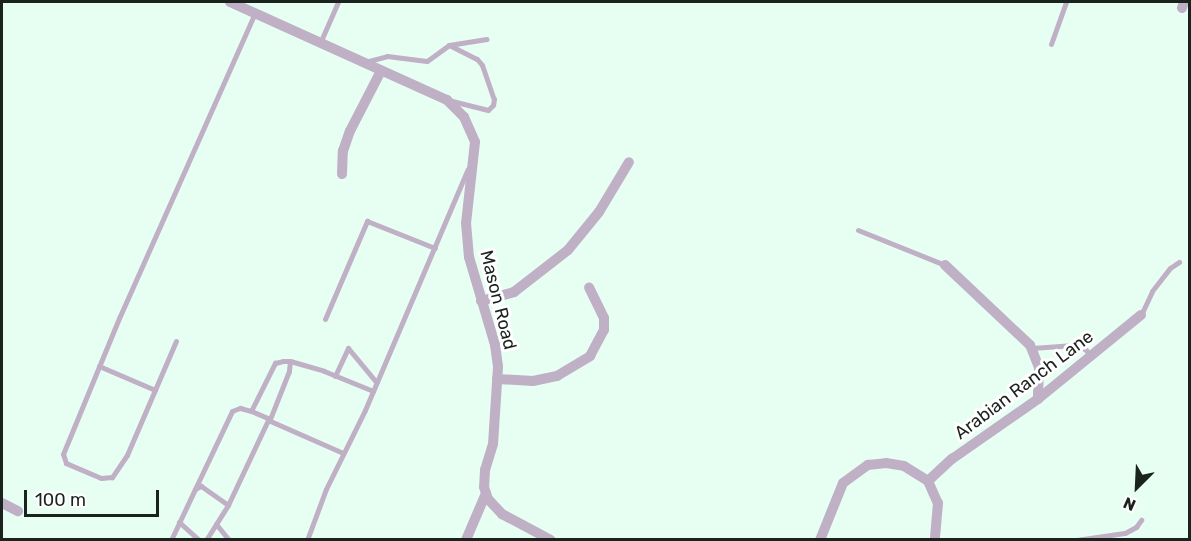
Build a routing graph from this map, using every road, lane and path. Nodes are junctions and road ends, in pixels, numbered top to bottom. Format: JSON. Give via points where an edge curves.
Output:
{"nodes":[{"id":1,"x":230,"y":2,"type":"edge"},
{"id":2,"x":338,"y":2,"type":"edge"},
{"id":3,"x":1066,"y":2,"type":"edge"},
{"id":4,"x":255,"y":13,"type":"junction"},
{"id":5,"x":487,"y":39,"type":"dead end"},
{"id":6,"x":320,"y":43,"type":"junction"},
{"id":7,"x":1051,"y":44,"type":"dead end"},
{"id":8,"x":449,"y":45,"type":"junction"},
{"id":9,"x":364,"y":62,"type":"junction"},
{"id":10,"x":381,"y":71,"type":"junction"},
{"id":11,"x":447,"y":100,"type":"junction"},
{"id":12,"x":471,"y":162,"type":"junction"},
{"id":13,"x":629,"y":162,"type":"dead end"},
{"id":14,"x":342,"y":174,"type":"dead end"},
{"id":15,"x":858,"y":230,"type":"dead end"},
{"id":16,"x":435,"y":248,"type":"junction"},
{"id":17,"x":1179,"y":262,"type":"dead end"},
{"id":18,"x":945,"y":265,"type":"joint"},
{"id":19,"x":589,"y":287,"type":"dead end"},
{"id":20,"x":482,"y":300,"type":"junction"},
{"id":21,"x":1141,"y":315,"type":"joint"},
{"id":22,"x":325,"y":319,"type":"dead end"},
{"id":23,"x":176,"y":341,"type":"dead end"},
{"id":24,"x":1032,"y":348,"type":"junction"},
{"id":25,"x":1091,"y":356,"type":"junction"},
{"id":26,"x":290,"y":361,"type":"junction"},
{"id":27,"x":99,"y":366,"type":"junction"},
{"id":28,"x":335,"y":376,"type":"junction"},
{"id":29,"x":497,"y":379,"type":"junction"},
{"id":30,"x":376,"y":383,"type":"junction"},
{"id":31,"x":155,"y":390,"type":"junction"},
{"id":32,"x":373,"y":391,"type":"junction"},
{"id":33,"x":1038,"y":399,"type":"junction"},
{"id":34,"x":251,"y":411,"type":"junction"},
{"id":35,"x":270,"y":419,"type":"junction"},
{"id":36,"x":343,"y":453,"type":"junction"},
{"id":37,"x":928,"y":481,"type":"junction"},
{"id":38,"x":195,"y":489,"type":"junction"},
{"id":39,"x":486,"y":493,"type":"junction"},
{"id":40,"x":2,"y":503,"type":"edge"},
{"id":41,"x":228,"y":505,"type":"junction"},
{"id":42,"x":18,"y":511,"type":"dead end"},
{"id":43,"x":1141,"y":520,"type":"dead end"},
{"id":44,"x":179,"y":522,"type":"junction"},
{"id":45,"x":216,"y":524,"type":"junction"},
{"id":46,"x":546,"y":538,"type":"edge"},
{"id":47,"x":171,"y":540,"type":"edge"},
{"id":48,"x":199,"y":540,"type":"edge"},
{"id":49,"x":206,"y":540,"type":"edge"},
{"id":50,"x":229,"y":540,"type":"edge"},
{"id":51,"x":307,"y":540,"type":"edge"},
{"id":52,"x":466,"y":540,"type":"edge"},
{"id":53,"x":820,"y":540,"type":"edge"},
{"id":54,"x":935,"y":540,"type":"edge"},
{"id":55,"x":1076,"y":540,"type":"edge"}],
"edges":[{"from":1,"to":4,"type":"street","name":"Mason Road"},
{"from":2,"to":6,"type":"lane"},
{"from":3,"to":7,"type":"lane"},
{"from":4,"to":6,"type":"street","name":"Mason Road"},
{"from":4,"to":27,"type":"lane"},
{"from":5,"to":8,"type":"lane"},
{"from":6,"to":9,"type":"street","name":"Mason Road"},
{"from":8,"to":9,"type":"lane","via":[[427,62],[387,56]]},
{"from":8,"to":11,"type":"lane","via":[[482,65],[494,105],[488,110]]},
{"from":9,"to":10,"type":"street","name":"Mason Road"},
{"from":10,"to":11,"type":"street","name":"Mason Road"},
{"from":10,"to":14,"type":"street","via":[[346,141]]},
{"from":11,"to":12,"type":"street","name":"Mason Road","via":[[464,117],[475,142]]},
{"from":12,"to":16,"type":"lane"},
{"from":12,"to":20,"type":"street","name":"Mason Road","via":[[466,223],[469,257]]},
{"from":13,"to":20,"type":"street","via":[[599,212],[568,250],[514,292]]},
{"from":15,"to":18,"type":"lane"},
{"from":16,"to":22,"type":"lane","via":[[368,220]]},
{"from":16,"to":30,"type":"lane"},
{"from":17,"to":21,"type":"lane","via":[[1152,291]]},
{"from":18,"to":24,"type":"street"},
{"from":19,"to":29,"type":"street","via":[[604,318],[604,330],[590,356],[557,376],[533,381]]},
{"from":20,"to":29,"type":"street","name":"Mason Road","via":[[495,345]]},
{"from":21,"to":25,"type":"street","name":"Arabian Ranch Lane"},
{"from":23,"to":31,"type":"lane"},
{"from":24,"to":25,"type":"lane","via":[[1074,345]]},
{"from":24,"to":33,"type":"street","via":[[1039,368]]},
{"from":25,"to":33,"type":"street","name":"Arabian Ranch Lane"},
{"from":26,"to":28,"type":"lane"},
{"from":26,"to":34,"type":"lane","via":[[275,363]]},
{"from":26,"to":35,"type":"lane","via":[[284,388]]},
{"from":27,"to":31,"type":"lane"},
{"from":27,"to":31,"type":"lane","via":[[63,454],[66,463],[101,478],[112,477],[127,455]]},
{"from":28,"to":30,"type":"lane","via":[[348,348]]},
{"from":28,"to":32,"type":"lane"},
{"from":29,"to":39,"type":"street","name":"Mason Road","via":[[493,444],[485,470]]},
{"from":30,"to":32,"type":"lane"},
{"from":32,"to":36,"type":"lane"},
{"from":33,"to":37,"type":"street","name":"Arabian Ranch Lane","via":[[952,459]]},
{"from":34,"to":35,"type":"lane"},
{"from":34,"to":38,"type":"lane","via":[[232,411]]},
{"from":35,"to":36,"type":"lane"},
{"from":35,"to":41,"type":"lane","via":[[261,429]]},
{"from":36,"to":51,"type":"lane"},
{"from":37,"to":53,"type":"street","via":[[904,466],[886,463],[857,470],[843,483]]},
{"from":37,"to":54,"type":"street","via":[[939,503]]},
{"from":38,"to":41,"type":"lane","via":[[201,486]]},
{"from":38,"to":44,"type":"lane"},
{"from":39,"to":46,"type":"street","via":[[502,514]]},
{"from":39,"to":52,"type":"street"},
{"from":40,"to":42,"type":"street"},
{"from":41,"to":45,"type":"lane"},
{"from":43,"to":55,"type":"lane","via":[[1125,533]]},
{"from":44,"to":47,"type":"lane"},
{"from":44,"to":48,"type":"lane"},
{"from":45,"to":49,"type":"lane"},
{"from":45,"to":50,"type":"lane"}]}
